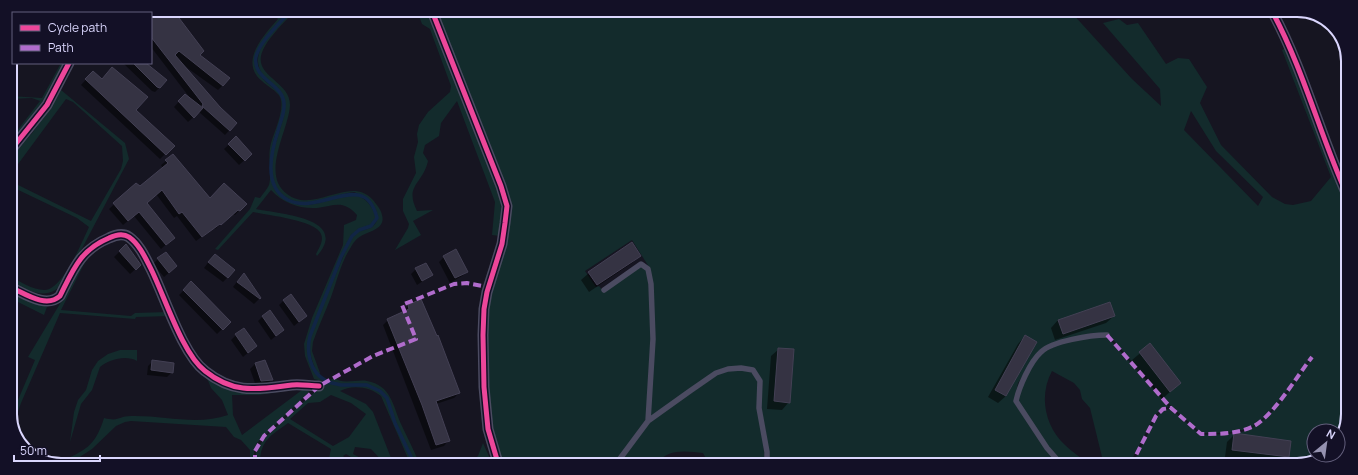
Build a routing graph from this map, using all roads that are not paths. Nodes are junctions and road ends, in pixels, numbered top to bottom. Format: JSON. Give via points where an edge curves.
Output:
{"nodes":[{"id":1,"x":434,"y":17,"type":"edge"},
{"id":2,"x":1275,"y":17,"type":"edge"},
{"id":3,"x":68,"y":64,"type":"edge"},
{"id":4,"x":17,"y":142,"type":"edge"},
{"id":5,"x":1341,"y":181,"type":"edge"},
{"id":6,"x":17,"y":290,"type":"edge"},
{"id":7,"x":604,"y":290,"type":"dead end"},
{"id":8,"x":1107,"y":335,"type":"dead end"},
{"id":9,"x":319,"y":386,"type":"dead end"},
{"id":10,"x":648,"y":421,"type":"junction"},
{"id":11,"x":497,"y":458,"type":"edge"},
{"id":12,"x":620,"y":458,"type":"edge"},
{"id":13,"x":767,"y":458,"type":"edge"},
{"id":14,"x":1056,"y":458,"type":"edge"}],
"edges":[{"from":1,"to":11,"type":"street","via":[[502,186],[507,206],[502,244],[484,309],[484,387],[488,429]]},
{"from":2,"to":5,"type":"street","via":[[1292,52]]},
{"from":3,"to":4,"type":"street","via":[[47,105]]},
{"from":6,"to":9,"type":"street","via":[[47,302],[55,300],[60,296],[78,261],[88,249],[112,236],[122,235],[130,238],[144,254],[182,338],[204,371],[233,386],[255,390],[293,385]]},
{"from":7,"to":10,"type":"lane","via":[[641,264],[648,269],[653,339]]},
{"from":8,"to":14,"type":"lane","via":[[1093,335],[1064,342],[1041,351],[1020,384],[1016,401]]},
{"from":10,"to":12,"type":"lane"},
{"from":10,"to":13,"type":"lane","via":[[716,373],[741,368],[753,370],[760,381],[759,408]]}]}
